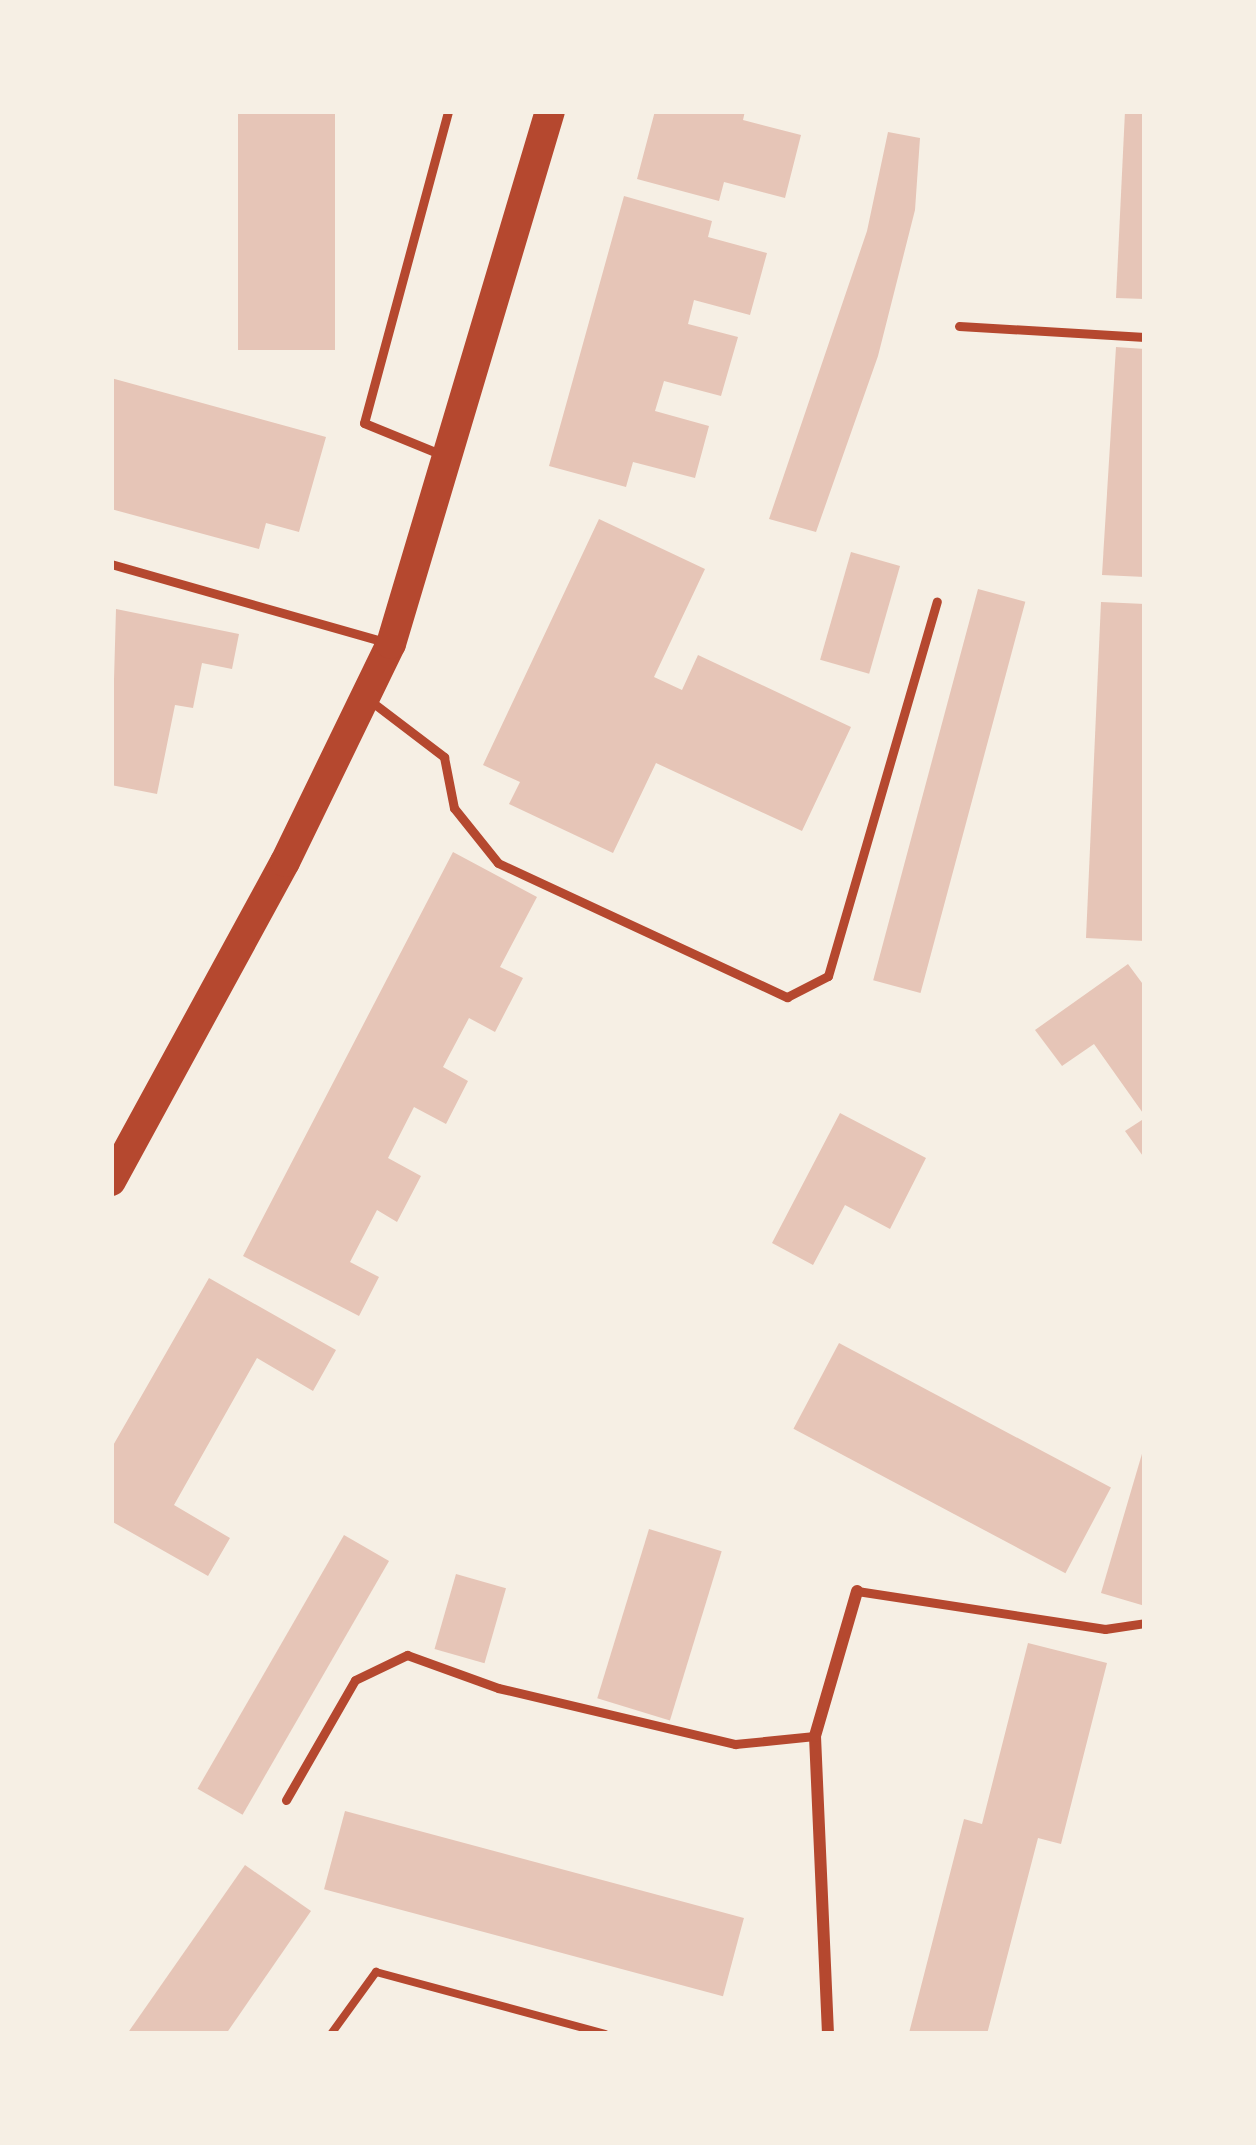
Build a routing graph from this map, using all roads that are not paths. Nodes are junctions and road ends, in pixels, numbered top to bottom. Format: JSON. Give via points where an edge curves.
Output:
{"nodes":[{"id":1,"x":448,"y":111,"type":"edge"},
{"id":2,"x":550,"y":111,"type":"edge"},
{"id":3,"x":959,"y":326,"type":"dead end"},
{"id":4,"x":1145,"y":337,"type":"edge"},
{"id":5,"x":450,"y":458,"type":"junction"},
{"id":6,"x":111,"y":564,"type":"edge"},
{"id":7,"x":937,"y":602,"type":"dead end"},
{"id":8,"x":391,"y":644,"type":"junction"},
{"id":9,"x":365,"y":696,"type":"junction"},
{"id":10,"x":122,"y":1141,"type":"edge"},
{"id":11,"x":111,"y":1181,"type":"edge"},
{"id":12,"x":857,"y":1591,"type":"joint"},
{"id":13,"x":1145,"y":1623,"type":"edge"},
{"id":14,"x":814,"y":1736,"type":"junction"},
{"id":15,"x":286,"y":1800,"type":"dead end"},
{"id":16,"x":828,"y":2034,"type":"edge"}],
"edges":[{"from":1,"to":5,"type":"lane","via":[[364,423]]},
{"from":2,"to":5,"type":"main road"},
{"from":3,"to":4,"type":"lane"},
{"from":5,"to":8,"type":"main road"},
{"from":6,"to":8,"type":"lane"},
{"from":7,"to":9,"type":"lane","via":[[828,976],[787,998],[498,863],[454,808],[444,757]]},
{"from":8,"to":9,"type":"main road"},
{"from":9,"to":10,"type":"main road"},
{"from":10,"to":11,"type":"main road"},
{"from":12,"to":13,"type":"lane","via":[[1105,1629]]},
{"from":12,"to":14,"type":"street"},
{"from":14,"to":15,"type":"lane","via":[[735,1744],[498,1688],[406,1655],[355,1680]]},
{"from":14,"to":16,"type":"street"}]}
